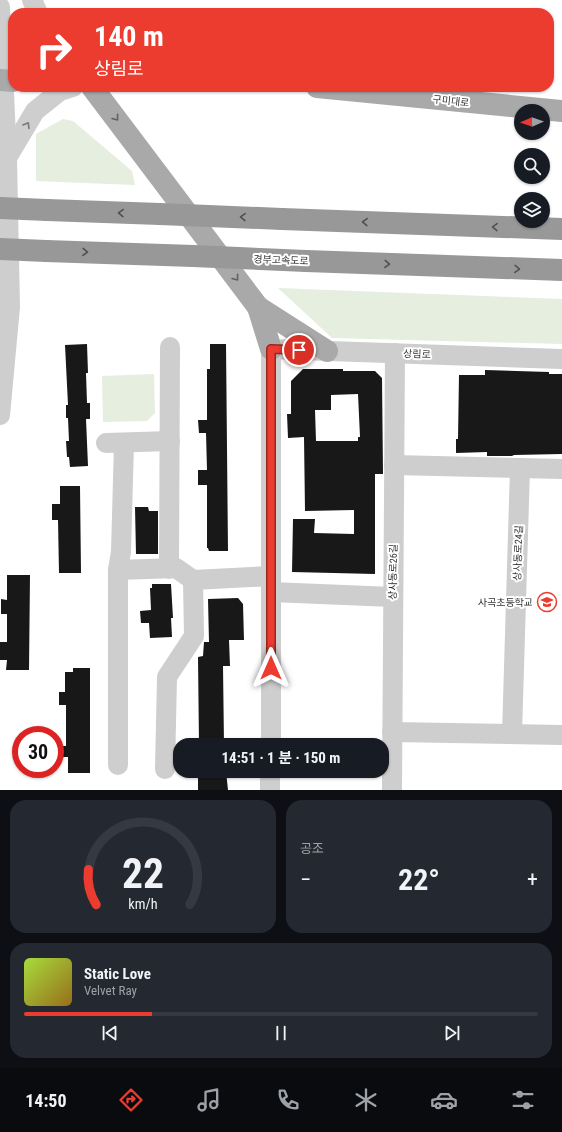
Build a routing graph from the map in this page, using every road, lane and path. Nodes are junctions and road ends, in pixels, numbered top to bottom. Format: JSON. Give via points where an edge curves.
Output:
{"nodes":[{"id":1,"x":0,"y":7,"type":"edge"},
{"id":2,"x":5,"y":80,"type":"edge"},
{"id":3,"x":59,"y":92,"type":"edge"},
{"id":4,"x":96,"y":92,"type":"edge"},
{"id":5,"x":366,"y":92,"type":"edge"},
{"id":6,"x":562,"y":112,"type":"edge"},
{"id":7,"x":7,"y":158,"type":"junction"},
{"id":8,"x":0,"y":208,"type":"edge"},
{"id":9,"x":562,"y":229,"type":"edge"},
{"id":10,"x":0,"y":249,"type":"edge"},
{"id":11,"x":562,"y":270,"type":"edge"},
{"id":12,"x":258,"y":307,"type":"junction"},
{"id":13,"x":170,"y":347,"type":"dead end"},
{"id":14,"x":271,"y":349,"type":"junction"},
{"id":15,"x":327,"y":351,"type":"junction"},
{"id":16,"x":395,"y":353,"type":"junction"},
{"id":17,"x":562,"y":359,"type":"edge"},
{"id":18,"x":0,"y":415,"type":"edge"},
{"id":19,"x":170,"y":441,"type":"junction"},
{"id":20,"x":394,"y":464,"type":"junction"},
{"id":21,"x":520,"y":468,"type":"junction"},
{"id":22,"x":562,"y":469,"type":"edge"},
{"id":23,"x":169,"y":569,"type":"junction"},
{"id":24,"x":118,"y":570,"type":"junction"},
{"id":25,"x":193,"y":580,"type":"junction"},
{"id":26,"x":271,"y":584,"type":"junction"},
{"id":27,"x":393,"y":597,"type":"junction"},
{"id":28,"x":392,"y":732,"type":"junction"},
{"id":29,"x":512,"y":734,"type":"junction"},
{"id":30,"x":562,"y":734,"type":"edge"},
{"id":31,"x":270,"y":738,"type":"edge"},
{"id":32,"x":118,"y":765,"type":"dead end"},
{"id":33,"x":165,"y":769,"type":"dead end"},
{"id":34,"x":270,"y":778,"type":"edge"},
{"id":35,"x":270,"y":790,"type":"edge"},
{"id":36,"x":392,"y":790,"type":"edge"}],
"edges":[{"from":1,"to":2,"type":"street"},
{"from":2,"to":7,"type":"street"},
{"from":7,"to":3,"type":"street","one_way":true,"via":[[35,111]]},
{"from":4,"to":12,"type":"main road","one_way":true},
{"from":5,"to":6,"type":"main road","name":"구미대로"},
{"from":7,"to":18,"type":"street","via":[[10,307]]},
{"from":9,"to":8,"type":"highway","one_way":true,"bridge":true},
{"from":10,"to":11,"type":"highway","name":"경부고속도로","one_way":true,"bridge":true},
{"from":12,"to":14,"type":"main road"},
{"from":12,"to":15,"type":"main road"},
{"from":13,"to":19,"type":"street"},
{"from":14,"to":15,"type":"street","name":"상림로"},
{"from":14,"to":26,"type":"street"},
{"from":15,"to":16,"type":"street","name":"상림로"},
{"from":16,"to":17,"type":"street","name":"상림로"},
{"from":16,"to":20,"type":"street","name":"상사동로26길"},
{"from":19,"to":23,"type":"street"},
{"from":19,"to":24,"type":"street","via":[[115,443],[121,552]]},
{"from":20,"to":21,"type":"street"},
{"from":20,"to":27,"type":"street","name":"상사동로26길"},
{"from":21,"to":22,"type":"street"},
{"from":21,"to":29,"type":"street","name":"상사동로24길"},
{"from":23,"to":24,"type":"street"},
{"from":23,"to":25,"type":"street","via":[[176,568]]},
{"from":24,"to":32,"type":"street"},
{"from":25,"to":26,"type":"street"},
{"from":25,"to":33,"type":"street","via":[[194,636],[167,677]]},
{"from":26,"to":27,"type":"street"},
{"from":26,"to":31,"type":"street"},
{"from":27,"to":28,"type":"street","name":"상사동로26길"},
{"from":28,"to":29,"type":"street"},
{"from":28,"to":36,"type":"street","name":"상사동로26길"},
{"from":29,"to":30,"type":"street"},
{"from":34,"to":35,"type":"street"}]}
